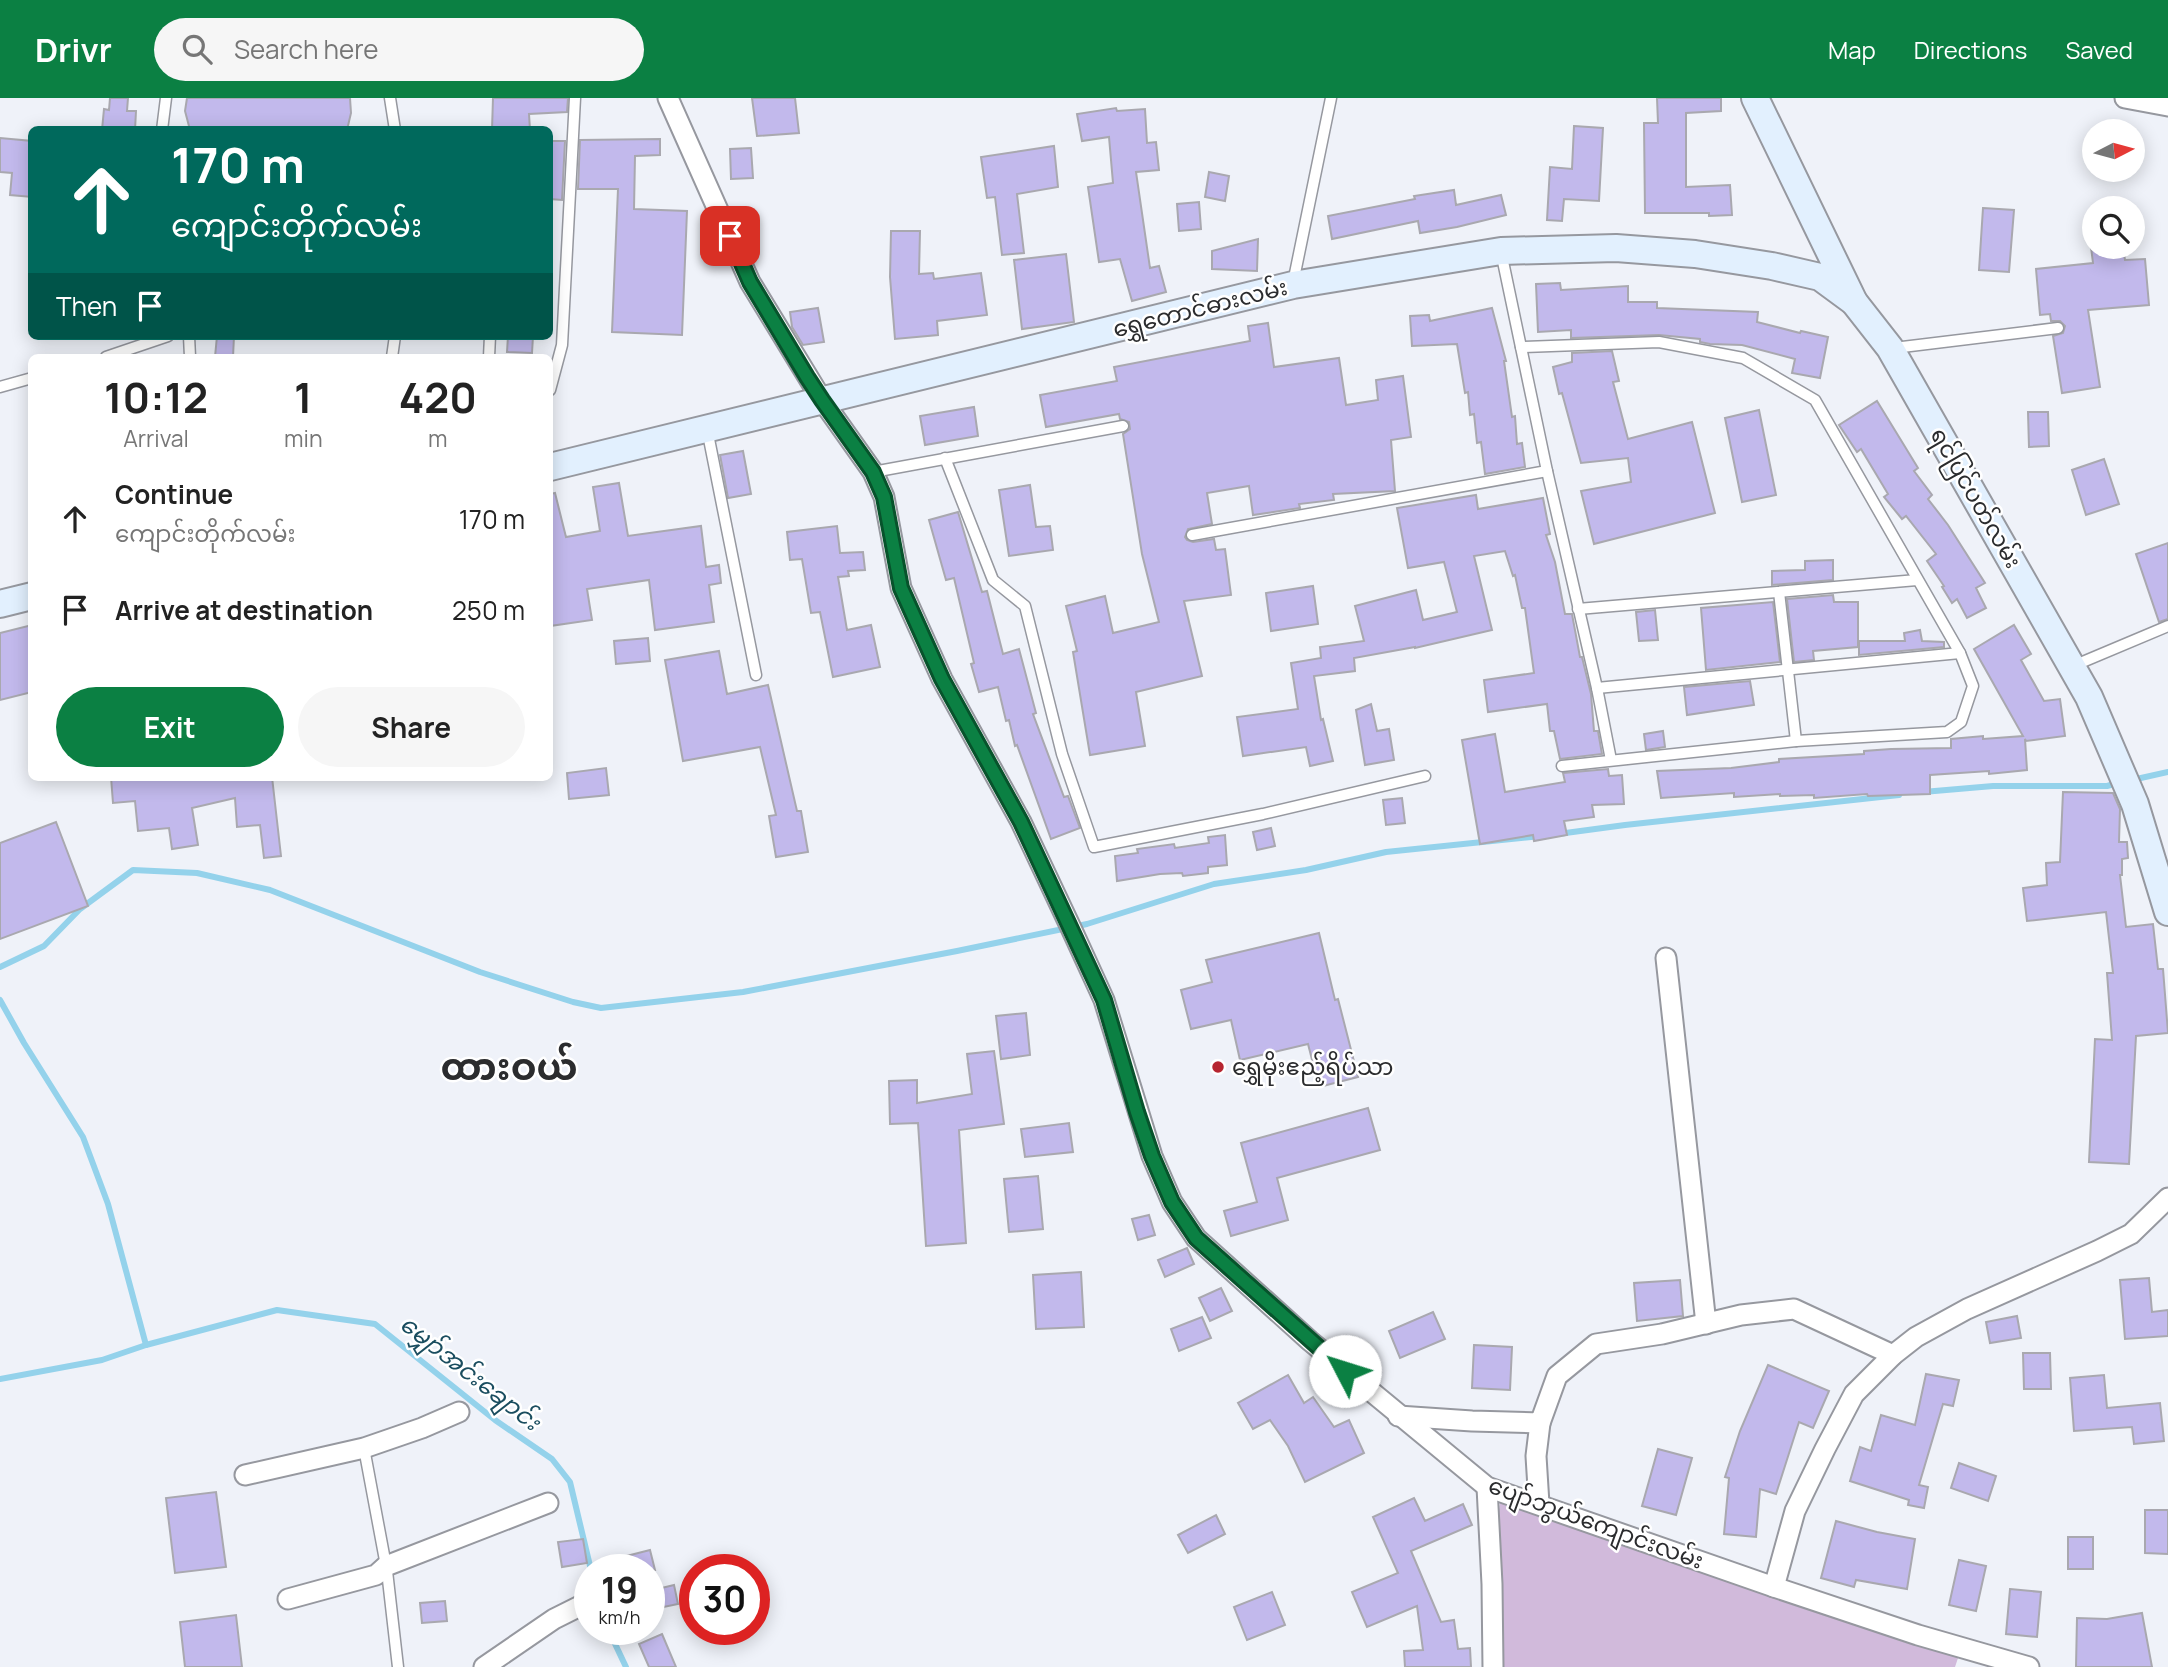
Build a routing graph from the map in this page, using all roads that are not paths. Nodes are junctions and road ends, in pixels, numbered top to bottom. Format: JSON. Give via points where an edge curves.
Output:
{"nodes":[{"id":1,"x":166,"y":98,"type":"edge"},
{"id":2,"x":390,"y":98,"type":"edge"},
{"id":3,"x":575,"y":98,"type":"edge"},
{"id":4,"x":668,"y":98,"type":"edge"},
{"id":5,"x":1331,"y":98,"type":"edge"},
{"id":6,"x":1755,"y":98,"type":"edge"},
{"id":7,"x":2125,"y":98,"type":"edge"},
{"id":8,"x":2168,"y":106,"type":"edge"},
{"id":9,"x":162,"y":126,"type":"edge"},
{"id":10,"x":394,"y":126,"type":"edge"},
{"id":11,"x":1501,"y":251,"type":"junction"},
{"id":12,"x":1293,"y":285,"type":"junction"},
{"id":13,"x":1854,"y":302,"type":"junction"},
{"id":14,"x":2058,"y":328,"type":"dead end"},
{"id":15,"x":156,"y":340,"type":"edge"},
{"id":16,"x":1521,"y":347,"type":"junction"},
{"id":17,"x":1890,"y":348,"type":"junction"},
{"id":18,"x":115,"y":354,"type":"edge"},
{"id":19,"x":28,"y":379,"type":"edge"},
{"id":20,"x":553,"y":379,"type":"edge"},
{"id":21,"x":0,"y":387,"type":"edge"},
{"id":22,"x":822,"y":400,"type":"junction"},
{"id":23,"x":1124,"y":426,"type":"dead end"},
{"id":24,"x":707,"y":429,"type":"junction"},
{"id":25,"x":945,"y":458,"type":"junction"},
{"id":26,"x":553,"y":466,"type":"edge"},
{"id":27,"x":1547,"y":471,"type":"junction"},
{"id":28,"x":873,"y":472,"type":"junction"},
{"id":29,"x":1192,"y":535,"type":"dead end"},
{"id":30,"x":1917,"y":580,"type":"junction"},
{"id":31,"x":1779,"y":592,"type":"junction"},
{"id":32,"x":28,"y":597,"type":"edge"},
{"id":33,"x":0,"y":604,"type":"edge"},
{"id":34,"x":1578,"y":609,"type":"junction"},
{"id":35,"x":2168,"y":626,"type":"edge"},
{"id":36,"x":1960,"y":653,"type":"junction"},
{"id":37,"x":2073,"y":667,"type":"junction"},
{"id":38,"x":1788,"y":669,"type":"junction"},
{"id":39,"x":756,"y":675,"type":"dead end"},
{"id":40,"x":1597,"y":688,"type":"junction"},
{"id":41,"x":1796,"y":741,"type":"junction"},
{"id":42,"x":1611,"y":760,"type":"junction"},
{"id":43,"x":1562,"y":766,"type":"dead end"},
{"id":44,"x":1425,"y":776,"type":"dead end"},
{"id":45,"x":2168,"y":912,"type":"edge"},
{"id":46,"x":1666,"y":958,"type":"dead end"},
{"id":47,"x":2168,"y":1198,"type":"edge"},
{"id":48,"x":1706,"y":1324,"type":"junction"},
{"id":49,"x":1893,"y":1355,"type":"junction"},
{"id":50,"x":459,"y":1412,"type":"dead end"},
{"id":51,"x":1398,"y":1416,"type":"junction"},
{"id":52,"x":1540,"y":1423,"type":"junction"},
{"id":53,"x":363,"y":1448,"type":"junction"},
{"id":54,"x":245,"y":1475,"type":"dead end"},
{"id":55,"x":1487,"y":1487,"type":"junction"},
{"id":56,"x":548,"y":1503,"type":"dead end"},
{"id":57,"x":1539,"y":1504,"type":"junction"},
{"id":58,"x":386,"y":1566,"type":"junction"},
{"id":59,"x":1774,"y":1587,"type":"junction"},
{"id":60,"x":288,"y":1600,"type":"dead end"},
{"id":61,"x":574,"y":1609,"type":"edge"},
{"id":62,"x":398,"y":1667,"type":"edge"},
{"id":63,"x":484,"y":1667,"type":"edge"},
{"id":64,"x":1493,"y":1667,"type":"edge"},
{"id":65,"x":2029,"y":1667,"type":"edge"}],
"edges":[{"from":1,"to":9,"type":"lane"},
{"from":2,"to":10,"type":"lane"},
{"from":3,"to":20,"type":"lane","via":[[562,345]]},
{"from":4,"to":22,"type":"street","name":"ပျော်ဘွယ်ကျောင်းလမ်း","via":[[750,282]]},
{"from":5,"to":12,"type":"lane"},
{"from":6,"to":13,"type":"street","name":"ရင်ပြင်ပတ်လမ်း"},
{"from":7,"to":8,"type":"street"},
{"from":11,"to":12,"type":"street","name":"ရွှေတောင်ဓားလမ်း"},
{"from":11,"to":13,"type":"street","name":"ရွှေတောင်ဓားလမ်း","via":[[1616,248],[1695,254],[1820,277]]},
{"from":11,"to":16,"type":"lane"},
{"from":12,"to":22,"type":"street","name":"ရွှေတောင်ဓားလမ်း"},
{"from":13,"to":17,"type":"street","name":"ရင်ပြင်ပတ်လမ်း"},
{"from":14,"to":17,"type":"lane"},
{"from":15,"to":18,"type":"lane"},
{"from":16,"to":27,"type":"lane"},
{"from":16,"to":30,"type":"lane","via":[[1659,342],[1743,358],[1815,400]]},
{"from":17,"to":37,"type":"street","name":"ရင်ပြင်ပတ်လမ်း"},
{"from":19,"to":21,"type":"lane"},
{"from":22,"to":24,"type":"street","name":"ရွှေတောင်ဓားလမ်း"},
{"from":22,"to":28,"type":"street","name":"ပျော်ဘွယ်ကျောင်းလမ်း"},
{"from":23,"to":25,"type":"lane"},
{"from":24,"to":26,"type":"street","name":"ရွှေတောင်ဓားလမ်း"},
{"from":24,"to":39,"type":"lane"},
{"from":25,"to":28,"type":"lane"},
{"from":25,"to":44,"type":"lane","via":[[993,580],[1025,606],[1062,754],[1094,847]]},
{"from":27,"to":29,"type":"lane"},
{"from":27,"to":34,"type":"lane"},
{"from":28,"to":51,"type":"street","name":"ပျော်ဘွယ်ကျောင်းလမ်း","via":[[884,497],[901,588],[942,679],[1021,822],[1104,1000],[1137,1112],[1172,1202],[1196,1238]]},
{"from":30,"to":31,"type":"lane"},
{"from":30,"to":36,"type":"lane"},
{"from":31,"to":34,"type":"lane"},
{"from":31,"to":38,"type":"lane"},
{"from":32,"to":33,"type":"street"},
{"from":34,"to":40,"type":"lane"},
{"from":35,"to":37,"type":"lane"},
{"from":36,"to":38,"type":"lane"},
{"from":36,"to":41,"type":"lane","via":[[1973,686],[1961,722],[1947,732]]},
{"from":37,"to":45,"type":"street","name":"ရင်ပြင်ပတ်လမ်း","via":[[2135,804]]},
{"from":38,"to":40,"type":"lane"},
{"from":38,"to":41,"type":"lane"},
{"from":40,"to":42,"type":"lane"},
{"from":41,"to":42,"type":"lane"},
{"from":42,"to":43,"type":"lane"},
{"from":46,"to":48,"type":"street"},
{"from":47,"to":49,"type":"street","via":[[2132,1234],[1967,1309]]},
{"from":48,"to":49,"type":"street","via":[[1794,1309]]},
{"from":48,"to":52,"type":"street","via":[[1596,1344],[1557,1376]]},
{"from":49,"to":59,"type":"street","via":[[1854,1394],[1825,1449],[1795,1511]]},
{"from":50,"to":53,"type":"street"},
{"from":51,"to":52,"type":"street"},
{"from":51,"to":55,"type":"street","name":"ပျော်ဘွယ်ကျောင်းလမ်း"},
{"from":52,"to":57,"type":"street","via":[[1536,1455]]},
{"from":53,"to":54,"type":"street"},
{"from":53,"to":58,"type":"lane"},
{"from":55,"to":57,"type":"street","name":"ပျော်ဘွယ်ကျောင်းလမ်း"},
{"from":55,"to":64,"type":"street"},
{"from":56,"to":58,"type":"street"},
{"from":57,"to":59,"type":"street","name":"ပျော်ဘွယ်ကျောင်းလမ်း"},
{"from":58,"to":60,"type":"street","via":[[376,1575]]},
{"from":58,"to":62,"type":"lane"},
{"from":59,"to":65,"type":"street","name":"ပျော်ဘွယ်ကျောင်းလမ်း"},
{"from":61,"to":63,"type":"street"}]}
